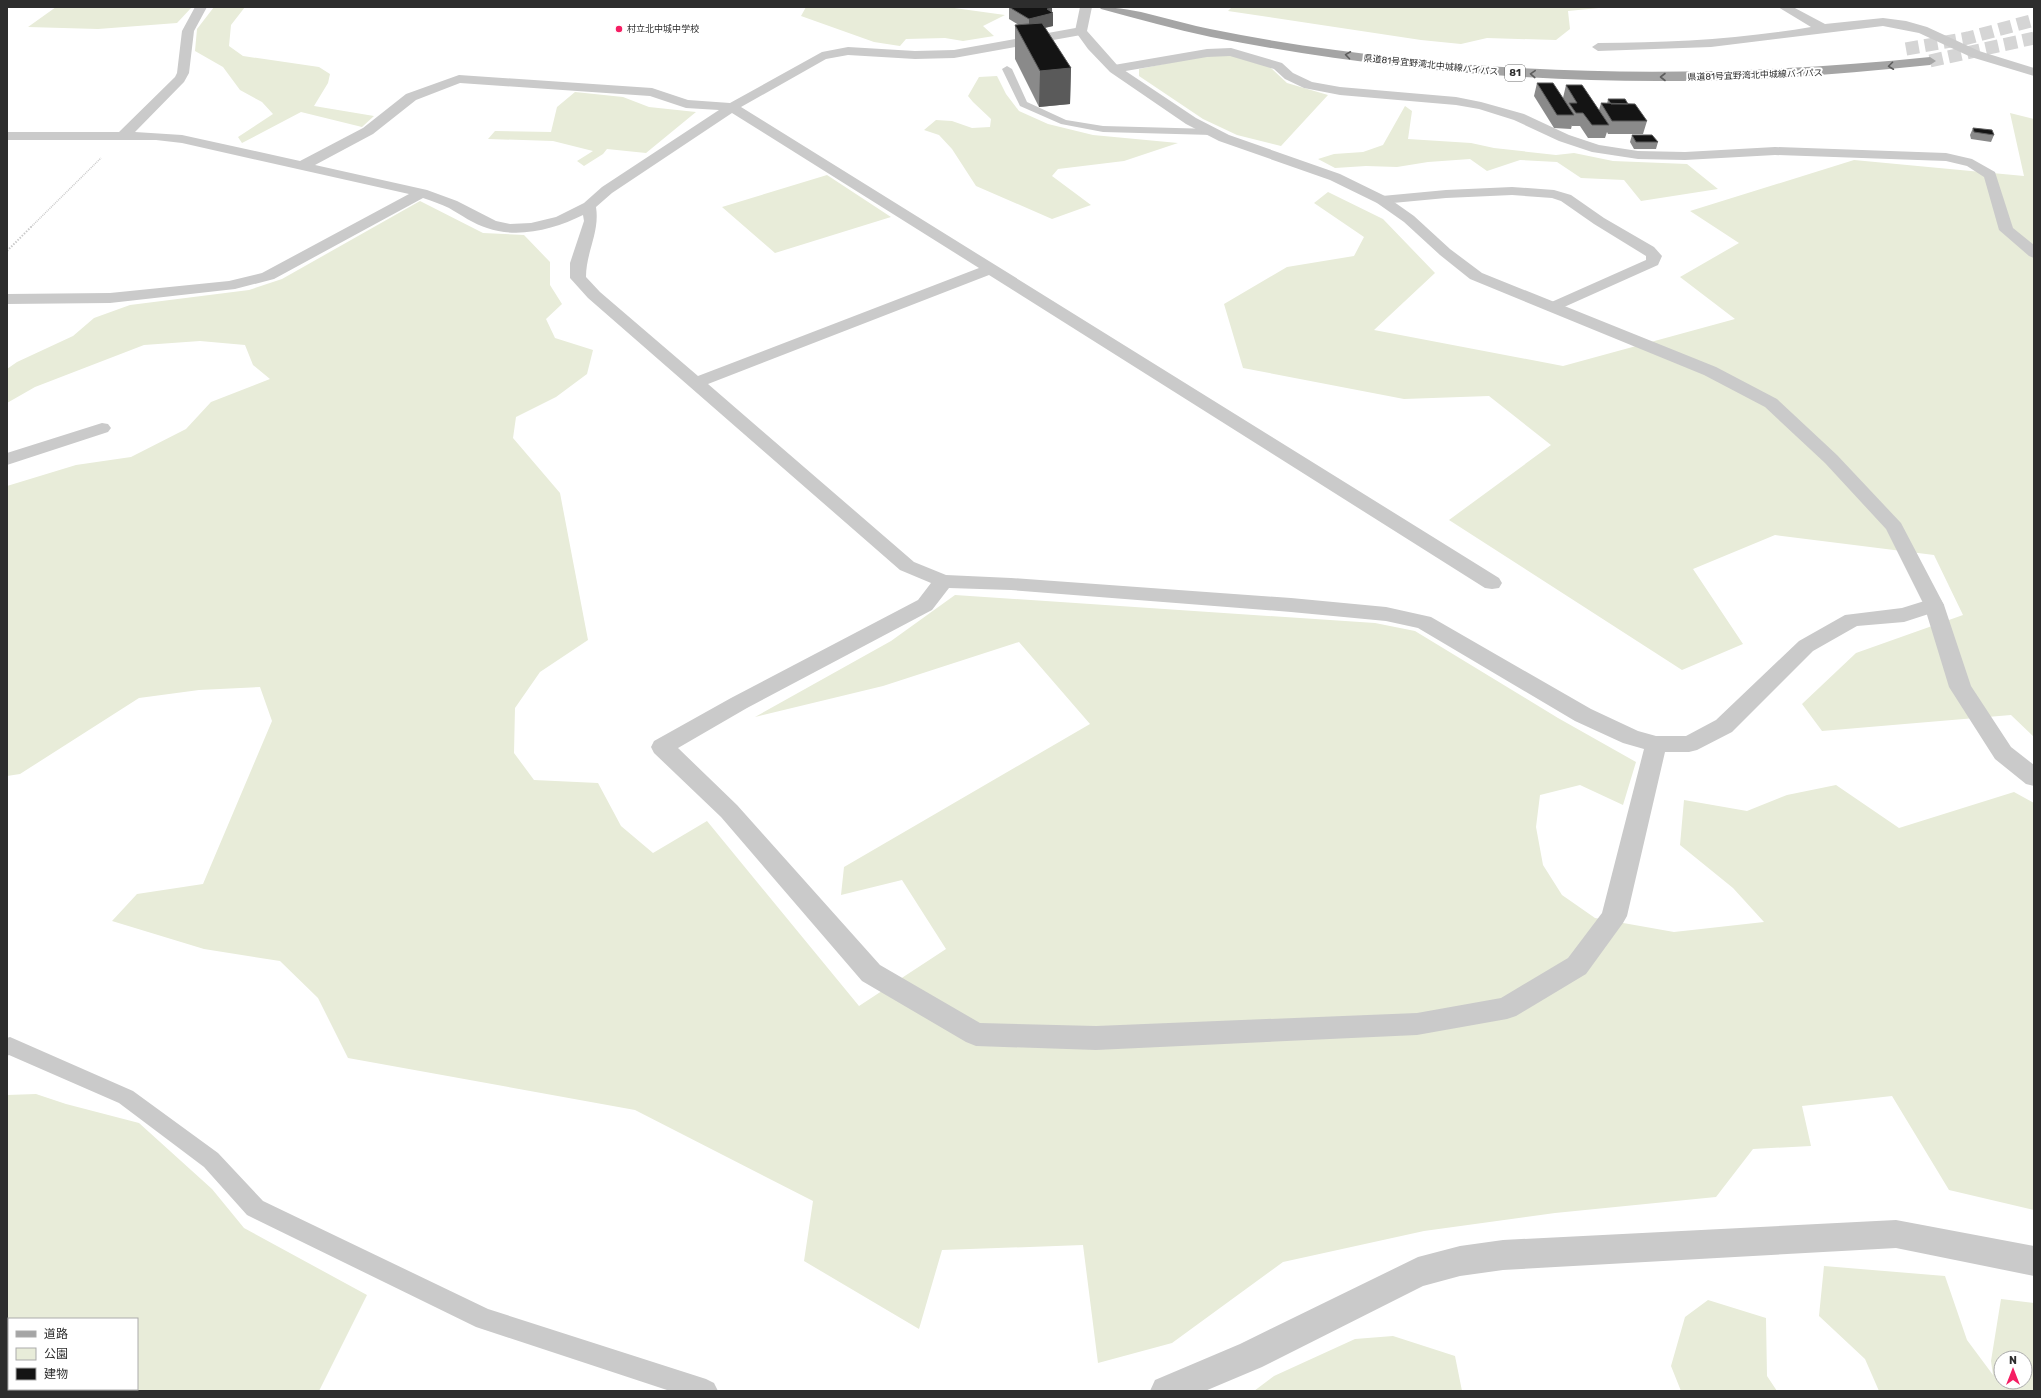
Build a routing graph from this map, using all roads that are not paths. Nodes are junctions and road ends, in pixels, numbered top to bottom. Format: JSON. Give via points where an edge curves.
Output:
{"nodes":[{"id":1,"x":201,"y":7,"type":"edge"},
{"id":2,"x":1086,"y":7,"type":"edge"},
{"id":3,"x":1105,"y":7,"type":"edge"},
{"id":4,"x":1152,"y":7,"type":"edge"},
{"id":5,"x":1784,"y":7,"type":"edge"},
{"id":6,"x":1177,"y":13,"type":"dead end"},
{"id":7,"x":1223,"y":23,"type":"dead end"},
{"id":8,"x":1823,"y":28,"type":"junction"},
{"id":9,"x":1081,"y":32,"type":"junction"},
{"id":10,"x":1598,"y":47,"type":"dead end"},
{"id":11,"x":1832,"y":58,"type":"dead end"},
{"id":12,"x":1930,"y":61,"type":"tunnel mouth"},
{"id":13,"x":1006,"y":68,"type":"dead end"},
{"id":14,"x":1114,"y":69,"type":"junction"},
{"id":15,"x":2034,"y":72,"type":"edge"},
{"id":16,"x":732,"y":107,"type":"junction"},
{"id":17,"x":1212,"y":132,"type":"junction"},
{"id":18,"x":7,"y":136,"type":"edge"},
{"id":19,"x":123,"y":136,"type":"junction"},
{"id":20,"x":302,"y":166,"type":"junction"},
{"id":21,"x":422,"y":192,"type":"junction"},
{"id":22,"x":1382,"y":200,"type":"junction"},
{"id":23,"x":589,"y":206,"type":"junction"},
{"id":24,"x":2034,"y":253,"type":"edge"},
{"id":25,"x":991,"y":269,"type":"junction"},
{"id":26,"x":7,"y":299,"type":"edge"},
{"id":27,"x":1553,"y":307,"type":"junction"},
{"id":28,"x":696,"y":383,"type":"junction"},
{"id":29,"x":102,"y":428,"type":"dead end"},
{"id":30,"x":7,"y":459,"type":"edge"},
{"id":31,"x":943,"y":581,"type":"junction"},
{"id":32,"x":1492,"y":583,"type":"dead end"},
{"id":33,"x":1934,"y":606,"type":"junction"},
{"id":34,"x":1656,"y":744,"type":"junction"},
{"id":35,"x":2034,"y":778,"type":"edge"},
{"id":36,"x":7,"y":1047,"type":"edge"},
{"id":37,"x":2034,"y":1261,"type":"edge"},
{"id":38,"x":1178,"y":1389,"type":"edge"},
{"id":39,"x":706,"y":1391,"type":"edge"}],
"edges":[{"from":1,"to":19,"type":"street","via":[[188,31],[180,79]]},
{"from":2,"to":9,"type":"street"},
{"from":12,"to":3,"type":"main road","name":"県道81号宜野湾北中城線バイパス","number":"81","one_way":true,"via":[[1811,73],[1706,77],[1608,77],[1501,72],[1386,61],[1226,36]]},
{"from":4,"to":6,"type":"main road"},
{"from":5,"to":8,"type":"street"},
{"from":7,"to":11,"type":"main road","name":"県道81号宜野湾北中城線バイパス","number":"81","via":[[1396,51],[1547,64],[1705,66]]},
{"from":8,"to":10,"type":"street","via":[[1777,37],[1643,47]]},
{"from":8,"to":15,"type":"street","via":[[1883,22],[1906,25],[1975,54]]},
{"from":9,"to":14,"type":"street"},
{"from":9,"to":16,"type":"street","via":[[1044,36],[954,54],[915,55],[848,50],[822,56]]},
{"from":13,"to":17,"type":"lane","via":[[1022,104],[1064,122],[1103,129]]},
{"from":14,"to":17,"type":"street","via":[[1191,121]]},
{"from":14,"to":24,"type":"street","via":[[1207,53],[1232,52],[1278,66],[1289,76],[1308,85],[1340,91],[1456,101],[1481,106],[1519,117],[1564,138],[1597,149],[1638,155],[1685,156],[1775,151],[1946,157],[1972,163],[1990,175],[2006,230]]},
{"from":16,"to":20,"type":"street","via":[[686,104],[652,92],[459,79],[411,97],[368,132]]},
{"from":16,"to":23,"type":"street","via":[[607,190]]},
{"from":16,"to":25,"type":"street"},
{"from":17,"to":22,"type":"street","via":[[1335,177]]},
{"from":18,"to":19,"type":"street"},
{"from":19,"to":20,"type":"street","via":[[182,139]]},
{"from":20,"to":21,"type":"street"},
{"from":21,"to":23,"type":"street","via":[[492,225],[510,228],[531,228],[561,220]]},
{"from":21,"to":26,"type":"street","via":[[268,276],[230,286],[110,298]]},
{"from":22,"to":27,"type":"street","via":[[1476,276]]},
{"from":22,"to":27,"type":"street","via":[[1512,191],[1554,194],[1566,198],[1649,250],[1654,256],[1653,262]]},
{"from":23,"to":28,"type":"street","via":[[591,221],[578,263],[578,278],[594,295]]},
{"from":25,"to":28,"type":"street"},
{"from":25,"to":32,"type":"street"},
{"from":27,"to":33,"type":"street","via":[[1710,371],[1771,403],[1831,459],[1894,526]]},
{"from":28,"to":31,"type":"street","via":[[907,566]]},
{"from":29,"to":30,"type":"street"},
{"from":31,"to":34,"type":"street","via":[[1291,605],[1386,614],[1424,622],[1583,715],[1631,737]]},
{"from":31,"to":34,"type":"street","via":[[925,605],[739,703],[662,747],[728,811],[871,973],[976,1034],[1096,1038],[1418,1024],[1507,1008],[1577,966],[1614,916]]},
{"from":33,"to":34,"type":"street","via":[[1904,615],[1852,620],[1806,646],[1724,726],[1688,744]]},
{"from":33,"to":35,"type":"street","via":[[1960,687],[2003,753]]},
{"from":36,"to":39,"type":"lane","via":[[10,1046],[126,1097],[211,1160],[255,1208],[269,1215],[484,1319]]},
{"from":37,"to":38,"type":"street","via":[[1896,1234],[1503,1255],[1460,1261],[1418,1272],[1251,1356]]}]}
